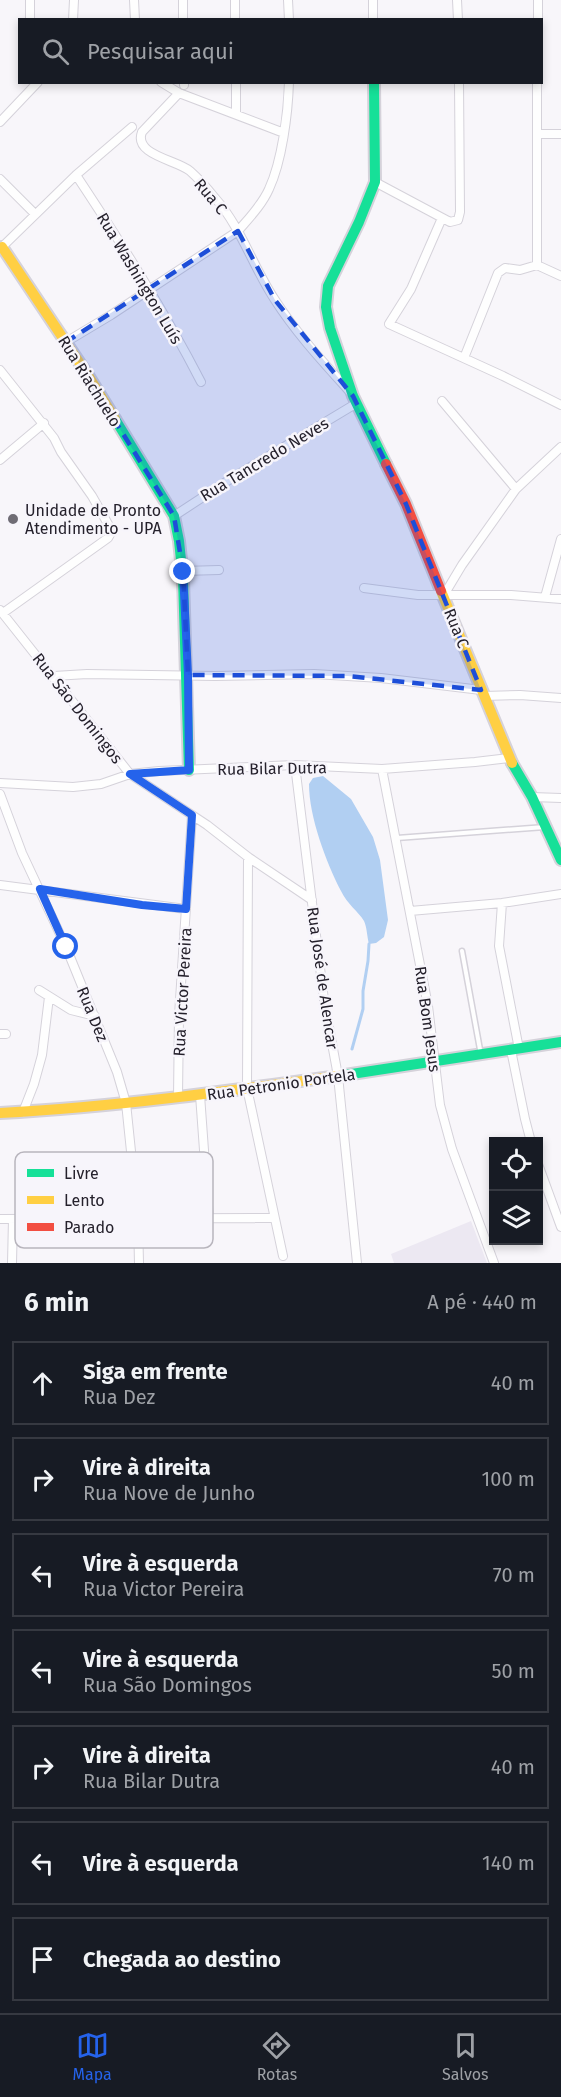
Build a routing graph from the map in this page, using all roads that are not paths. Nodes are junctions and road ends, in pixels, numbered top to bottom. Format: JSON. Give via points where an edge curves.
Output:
{"nodes":[{"id":1,"x":30,"y":0,"type":"edge"},
{"id":2,"x":74,"y":0,"type":"edge"},
{"id":3,"x":134,"y":0,"type":"edge"},
{"id":4,"x":183,"y":0,"type":"edge"},
{"id":5,"x":235,"y":0,"type":"edge"},
{"id":6,"x":288,"y":0,"type":"edge"},
{"id":7,"x":373,"y":0,"type":"edge"},
{"id":8,"x":457,"y":0,"type":"edge"},
{"id":9,"x":538,"y":0,"type":"edge"},
{"id":10,"x":30,"y":18,"type":"edge"},
{"id":11,"x":73,"y":18,"type":"edge"},
{"id":12,"x":135,"y":18,"type":"edge"},
{"id":13,"x":183,"y":18,"type":"edge"},
{"id":14,"x":236,"y":18,"type":"edge"},
{"id":15,"x":289,"y":18,"type":"edge"},
{"id":16,"x":373,"y":18,"type":"edge"},
{"id":17,"x":458,"y":18,"type":"edge"},
{"id":18,"x":538,"y":18,"type":"edge"},
{"id":19,"x":36,"y":84,"type":"edge"},
{"id":20,"x":164,"y":84,"type":"edge"},
{"id":21,"x":236,"y":84,"type":"edge"},
{"id":22,"x":289,"y":84,"type":"edge"},
{"id":23,"x":374,"y":84,"type":"edge"},
{"id":24,"x":459,"y":84,"type":"edge"},
{"id":25,"x":537,"y":84,"type":"edge"},
{"id":26,"x":179,"y":93,"type":"junction"},
{"id":27,"x":236,"y":113,"type":"junction"},
{"id":28,"x":0,"y":122,"type":"edge"},
{"id":29,"x":132,"y":127,"type":"dead end"},
{"id":30,"x":284,"y":133,"type":"junction"},
{"id":31,"x":537,"y":134,"type":"junction"},
{"id":32,"x":561,"y":134,"type":"edge"},
{"id":33,"x":76,"y":175,"type":"junction"},
{"id":34,"x":0,"y":178,"type":"edge"},
{"id":35,"x":375,"y":182,"type":"junction"},
{"id":36,"x":35,"y":214,"type":"junction"},
{"id":37,"x":442,"y":218,"type":"junction"},
{"id":38,"x":238,"y":231,"type":"junction"},
{"id":39,"x":1,"y":248,"type":"edge"},
{"id":40,"x":537,"y":265,"type":"junction"},
{"id":41,"x":561,"y":276,"type":"edge"},
{"id":42,"x":150,"y":290,"type":"junction"},
{"id":43,"x":66,"y":342,"type":"junction"},
{"id":44,"x":464,"y":358,"type":"junction"},
{"id":45,"x":0,"y":370,"type":"edge"},
{"id":46,"x":201,"y":382,"type":"dead end"},
{"id":47,"x":355,"y":400,"type":"junction"},
{"id":48,"x":442,"y":401,"type":"dead end"},
{"id":49,"x":561,"y":405,"type":"edge"},
{"id":50,"x":44,"y":423,"type":"junction"},
{"id":51,"x":561,"y":447,"type":"edge"},
{"id":52,"x":0,"y":460,"type":"edge"},
{"id":53,"x":516,"y":489,"type":"junction"},
{"id":54,"x":174,"y":516,"type":"junction"},
{"id":55,"x":561,"y":539,"type":"edge"},
{"id":56,"x":219,"y":570,"type":"dead end"},
{"id":57,"x":183,"y":572,"type":"junction"},
{"id":58,"x":364,"y":588,"type":"dead end"},
{"id":59,"x":444,"y":595,"type":"junction"},
{"id":60,"x":545,"y":597,"type":"junction"},
{"id":61,"x":561,"y":599,"type":"edge"},
{"id":62,"x":1,"y":612,"type":"edge"},
{"id":63,"x":188,"y":675,"type":"junction"},
{"id":64,"x":54,"y":676,"type":"junction"},
{"id":65,"x":482,"y":693,"type":"junction"},
{"id":66,"x":561,"y":698,"type":"edge"},
{"id":67,"x":509,"y":758,"type":"junction"},
{"id":68,"x":295,"y":765,"type":"junction"},
{"id":69,"x":382,"y":769,"type":"junction"},
{"id":70,"x":189,"y":770,"type":"junction"},
{"id":71,"x":130,"y":774,"type":"junction"},
{"id":72,"x":0,"y":783,"type":"edge"},
{"id":73,"x":0,"y":794,"type":"edge"},
{"id":74,"x":532,"y":797,"type":"junction"},
{"id":75,"x":561,"y":798,"type":"edge"},
{"id":76,"x":192,"y":815,"type":"junction"},
{"id":77,"x":547,"y":827,"type":"junction"},
{"id":78,"x":396,"y":838,"type":"junction"},
{"id":79,"x":248,"y":857,"type":"junction"},
{"id":80,"x":561,"y":860,"type":"edge"},
{"id":81,"x":0,"y":885,"type":"edge"},
{"id":82,"x":40,"y":889,"type":"junction"},
{"id":83,"x":561,"y":894,"type":"edge"},
{"id":84,"x":312,"y":900,"type":"junction"},
{"id":85,"x":502,"y":903,"type":"junction"},
{"id":86,"x":186,"y":909,"type":"junction"},
{"id":87,"x":410,"y":911,"type":"junction"},
{"id":88,"x":462,"y":951,"type":"dead end"},
{"id":89,"x":39,"y":990,"type":"dead end"},
{"id":90,"x":49,"y":997,"type":"junction"},
{"id":91,"x":95,"y":1016,"type":"junction"},
{"id":92,"x":561,"y":1042,"type":"edge"},
{"id":93,"x":515,"y":1049,"type":"junction"},
{"id":94,"x":481,"y":1055,"type":"junction"},
{"id":95,"x":434,"y":1063,"type":"junction"},
{"id":96,"x":338,"y":1076,"type":"junction"},
{"id":97,"x":247,"y":1088,"type":"junction"},
{"id":98,"x":200,"y":1095,"type":"junction"},
{"id":99,"x":178,"y":1097,"type":"junction"},
{"id":100,"x":126,"y":1103,"type":"junction"},
{"id":101,"x":23,"y":1112,"type":"junction"},
{"id":102,"x":0,"y":1113,"type":"edge"},
{"id":103,"x":530,"y":1137,"type":"edge"},
{"id":104,"x":131,"y":1152,"type":"edge"},
{"id":105,"x":204,"y":1152,"type":"edge"},
{"id":106,"x":543,"y":1178,"type":"edge"},
{"id":107,"x":274,"y":1218,"type":"junction"},
{"id":108,"x":0,"y":1219,"type":"edge"},
{"id":109,"x":13,"y":1219,"type":"joint"},
{"id":110,"x":213,"y":1220,"type":"edge"},
{"id":111,"x":561,"y":1227,"type":"edge"},
{"id":112,"x":139,"y":1248,"type":"edge"},
{"id":113,"x":283,"y":1256,"type":"dead end"},
{"id":114,"x":12,"y":1263,"type":"edge"},
{"id":115,"x":139,"y":1263,"type":"edge"},
{"id":116,"x":357,"y":1263,"type":"edge"},
{"id":117,"x":494,"y":1263,"type":"edge"}],
"edges":[{"from":1,"to":10,"type":"street"},
{"from":2,"to":11,"type":"street"},
{"from":3,"to":12,"type":"street"},
{"from":4,"to":13,"type":"street"},
{"from":5,"to":14,"type":"street"},
{"from":6,"to":15,"type":"street"},
{"from":7,"to":16,"type":"street"},
{"from":8,"to":17,"type":"street"},
{"from":9,"to":18,"type":"street"},
{"from":19,"to":28,"type":"street"},
{"from":20,"to":26,"type":"street"},
{"from":21,"to":27,"type":"street"},
{"from":22,"to":30,"type":"street"},
{"from":23,"to":35,"type":"street"},
{"from":24,"to":37,"type":"street","via":[[460,217],[453,222]]},
{"from":25,"to":31,"type":"street"},
{"from":26,"to":27,"type":"street"},
{"from":26,"to":38,"type":"street","name":"Rua C","via":[[142,132],[143,146],[191,172]]},
{"from":27,"to":30,"type":"street"},
{"from":29,"to":33,"type":"street"},
{"from":30,"to":38,"type":"street","via":[[269,190]]},
{"from":31,"to":32,"type":"street"},
{"from":31,"to":40,"type":"street"},
{"from":33,"to":36,"type":"street"},
{"from":33,"to":42,"type":"street","name":"Rua Washington Luís"},
{"from":34,"to":36,"type":"street"},
{"from":35,"to":37,"type":"street"},
{"from":35,"to":47,"type":"street","name":"Rua C","via":[[326,298],[330,328]]},
{"from":36,"to":39,"type":"street"},
{"from":37,"to":44,"type":"street","via":[[411,289],[389,324]]},
{"from":38,"to":42,"type":"street"},
{"from":38,"to":47,"type":"street","name":"Rua C","via":[[275,300]]},
{"from":39,"to":43,"type":"street","name":"Rua Riachuelo"},
{"from":40,"to":41,"type":"street"},
{"from":40,"to":44,"type":"street","via":[[520,270],[505,268],[498,273]]},
{"from":42,"to":43,"type":"street"},
{"from":42,"to":46,"type":"street","name":"Rua Washington Luís"},
{"from":43,"to":54,"type":"street","name":"Rua Riachuelo"},
{"from":44,"to":49,"type":"street"},
{"from":45,"to":50,"type":"street"},
{"from":47,"to":54,"type":"street","name":"Rua Tancredo Neves"},
{"from":47,"to":59,"type":"street","name":"Rua C","via":[[406,504]]},
{"from":48,"to":53,"type":"street"},
{"from":50,"to":52,"type":"street"},
{"from":50,"to":62,"type":"street","via":[[112,533]]},
{"from":51,"to":53,"type":"street"},
{"from":53,"to":59,"type":"street"},
{"from":54,"to":57,"type":"street","name":"Rua Riachuelo"},
{"from":55,"to":60,"type":"street"},
{"from":56,"to":57,"type":"street"},
{"from":57,"to":63,"type":"street","name":"Rua Riachuelo"},
{"from":58,"to":59,"type":"street"},
{"from":59,"to":60,"type":"street"},
{"from":59,"to":65,"type":"street","name":"Rua C"},
{"from":60,"to":61,"type":"street"},
{"from":62,"to":64,"type":"street","name":"Rua São Domingos"},
{"from":63,"to":64,"type":"street"},
{"from":63,"to":65,"type":"street","via":[[348,676],[433,683]]},
{"from":63,"to":70,"type":"street","name":"Rua Riachuelo"},
{"from":64,"to":71,"type":"street","name":"Rua São Domingos"},
{"from":65,"to":66,"type":"street"},
{"from":65,"to":67,"type":"street","name":"Rua C"},
{"from":67,"to":69,"type":"street","name":"Rua Bilar Dutra"},
{"from":67,"to":74,"type":"street","name":"Rua C"},
{"from":68,"to":69,"type":"street","name":"Rua Bilar Dutra"},
{"from":68,"to":70,"type":"street","name":"Rua Bilar Dutra"},
{"from":68,"to":84,"type":"street","name":"Rua José de Alencar"},
{"from":69,"to":78,"type":"street","name":"Rua Bom Jesus"},
{"from":70,"to":71,"type":"street","name":"Rua Bilar Dutra"},
{"from":71,"to":72,"type":"street","name":"Rua Bilar Dutra","via":[[101,784],[73,787]]},
{"from":71,"to":76,"type":"street","name":"Rua São Domingos"},
{"from":73,"to":82,"type":"street","name":"Rua Dez"},
{"from":74,"to":75,"type":"street"},
{"from":74,"to":77,"type":"street","name":"Rua C"},
{"from":76,"to":79,"type":"street","name":"Rua São Domingos"},
{"from":76,"to":86,"type":"street","name":"Rua Victor Pereira"},
{"from":77,"to":78,"type":"lane"},
{"from":77,"to":80,"type":"street","name":"Rua C"},
{"from":78,"to":87,"type":"street","name":"Rua Bom Jesus"},
{"from":79,"to":84,"type":"street","name":"Rua São Domingos"},
{"from":79,"to":97,"type":"street"},
{"from":81,"to":82,"type":"street"},
{"from":82,"to":86,"type":"street"},
{"from":82,"to":91,"type":"street","name":"Rua Dez"},
{"from":83,"to":85,"type":"street"},
{"from":84,"to":96,"type":"street","name":"Rua José de Alencar"},
{"from":85,"to":87,"type":"street"},
{"from":85,"to":93,"type":"street","via":[[499,946]]},
{"from":86,"to":99,"type":"street","name":"Rua Victor Pereira"},
{"from":87,"to":95,"type":"street","name":"Rua Bom Jesus"},
{"from":88,"to":94,"type":"lane"},
{"from":89,"to":90,"type":"street"},
{"from":90,"to":91,"type":"street","via":[[71,1010]]},
{"from":90,"to":101,"type":"street","via":[[42,1055]]},
{"from":91,"to":100,"type":"street","name":"Rua Dez"},
{"from":92,"to":93,"type":"street","name":"Rua Petronio Portela"},
{"from":93,"to":94,"type":"street","name":"Rua Petronio Portela"},
{"from":93,"to":103,"type":"street"},
{"from":94,"to":95,"type":"street","name":"Rua Petronio Portela"},
{"from":95,"to":96,"type":"street","name":"Rua Petronio Portela"},
{"from":95,"to":117,"type":"street","name":"Rua Bom Jesus","via":[[446,1128]]},
{"from":96,"to":97,"type":"street","name":"Rua Petronio Portela"},
{"from":96,"to":116,"type":"street","name":"Rua José de Alencar"},
{"from":97,"to":98,"type":"street","name":"Rua Petronio Portela"},
{"from":97,"to":107,"type":"street"},
{"from":98,"to":99,"type":"street","name":"Rua Petronio Portela"},
{"from":98,"to":105,"type":"street"},
{"from":99,"to":100,"type":"street","name":"Rua Petronio Portela"},
{"from":100,"to":101,"type":"street","name":"Rua Petronio Portela"},
{"from":100,"to":104,"type":"street","name":"Rua Dez"},
{"from":101,"to":102,"type":"street","name":"Rua Petronio Portela"},
{"from":106,"to":111,"type":"street"},
{"from":107,"to":110,"type":"street"},
{"from":107,"to":113,"type":"street"},
{"from":108,"to":109,"type":"street"},
{"from":109,"to":114,"type":"street"},
{"from":112,"to":115,"type":"street","name":"Rua Dez"}]}
